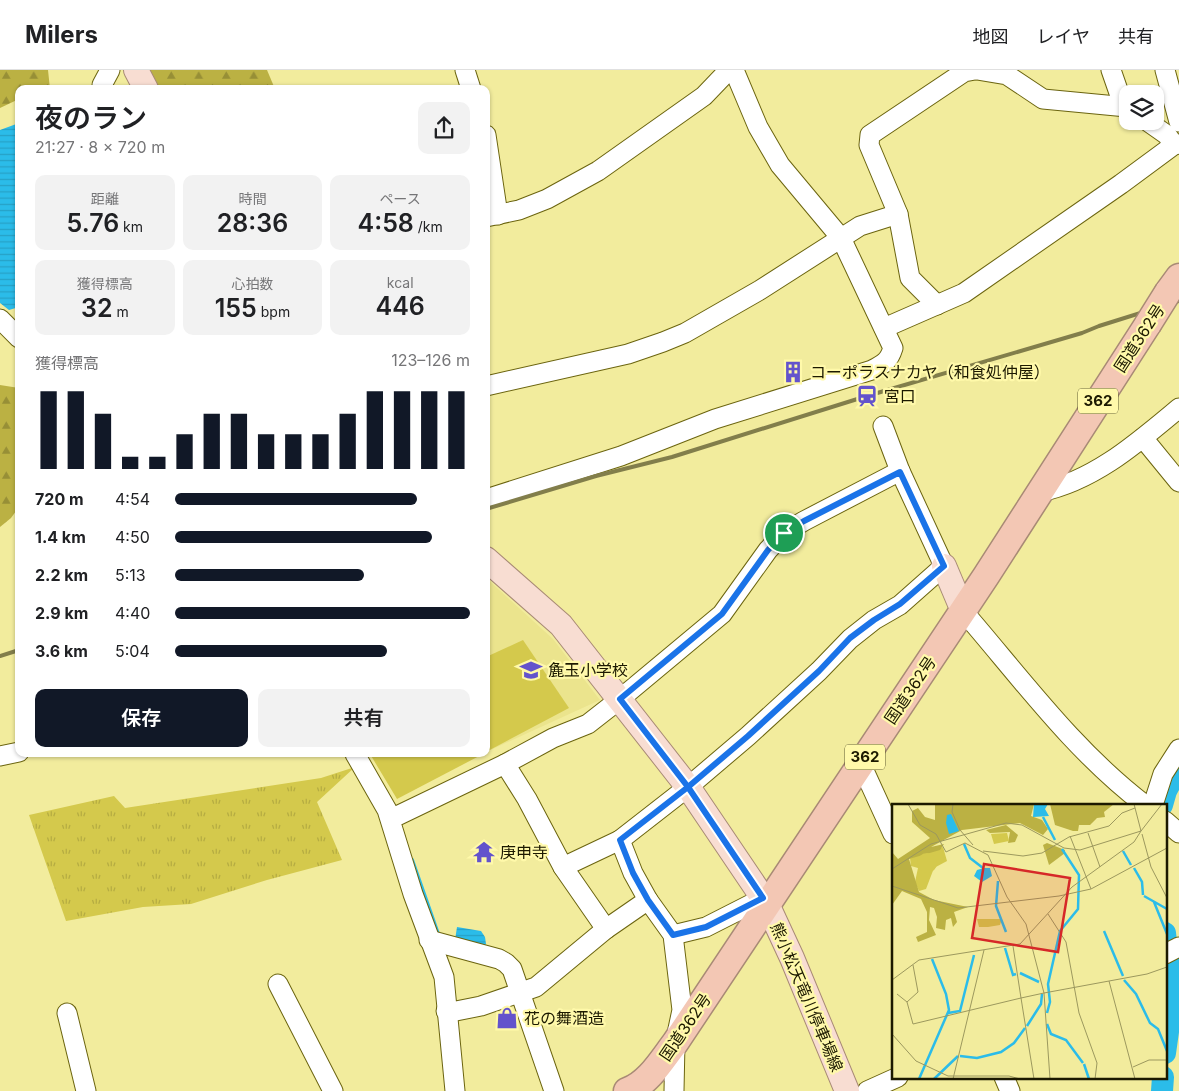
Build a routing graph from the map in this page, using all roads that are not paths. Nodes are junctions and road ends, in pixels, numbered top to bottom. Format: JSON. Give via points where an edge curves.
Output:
{"nodes":[{"id":1,"x":110,"y":70,"type":"edge"},
{"id":2,"x":136,"y":70,"type":"edge"},
{"id":3,"x":465,"y":70,"type":"edge"},
{"id":4,"x":976,"y":70,"type":"edge"},
{"id":5,"x":1111,"y":70,"type":"edge"},
{"id":6,"x":1165,"y":70,"type":"edge"},
{"id":7,"x":730,"y":71,"type":"edge"},
{"id":8,"x":102,"y":85,"type":"edge"},
{"id":9,"x":144,"y":85,"type":"edge"},
{"id":10,"x":470,"y":85,"type":"edge"},
{"id":11,"x":1119,"y":92,"type":"edge"},
{"id":12,"x":1119,"y":107,"type":"edge"},
{"id":13,"x":1179,"y":122,"type":"edge"},
{"id":14,"x":1160,"y":130,"type":"edge"},
{"id":15,"x":1177,"y":144,"type":"edge"},
{"id":16,"x":490,"y":189,"type":"edge"},
{"id":17,"x":898,"y":214,"type":"junction"},
{"id":18,"x":492,"y":216,"type":"edge"},
{"id":19,"x":841,"y":238,"type":"junction"},
{"id":20,"x":1174,"y":284,"type":"edge"},
{"id":21,"x":937,"y":305,"type":"junction"},
{"id":22,"x":884,"y":328,"type":"junction"},
{"id":23,"x":490,"y":385,"type":"edge"},
{"id":24,"x":1179,"y":408,"type":"edge"},
{"id":25,"x":883,"y":426,"type":"dead end"},
{"id":26,"x":1143,"y":438,"type":"junction"},
{"id":27,"x":900,"y":472,"type":"junction"},
{"id":28,"x":1179,"y":482,"type":"edge"},
{"id":29,"x":1040,"y":492,"type":"junction"},
{"id":30,"x":490,"y":498,"type":"edge"},
{"id":31,"x":490,"y":563,"type":"edge"},
{"id":32,"x":944,"y":566,"type":"junction"},
{"id":33,"x":963,"y":611,"type":"junction"},
{"id":34,"x":620,"y":699,"type":"junction"},
{"id":35,"x":1179,"y":749,"type":"edge"},
{"id":36,"x":15,"y":753,"type":"edge"},
{"id":37,"x":0,"y":756,"type":"edge"},
{"id":38,"x":357,"y":757,"type":"edge"},
{"id":39,"x":505,"y":764,"type":"junction"},
{"id":40,"x":861,"y":764,"type":"junction"},
{"id":41,"x":688,"y":787,"type":"junction"},
{"id":42,"x":1145,"y":804,"type":"edge"},
{"id":43,"x":1153,"y":804,"type":"edge"},
{"id":44,"x":394,"y":816,"type":"junction"},
{"id":45,"x":1166,"y":822,"type":"edge"},
{"id":46,"x":892,"y":832,"type":"edge"},
{"id":47,"x":1179,"y":832,"type":"edge"},
{"id":48,"x":620,"y":840,"type":"junction"},
{"id":49,"x":563,"y":867,"type":"junction"},
{"id":50,"x":648,"y":900,"type":"junction"},
{"id":51,"x":765,"y":901,"type":"junction"},
{"id":52,"x":606,"y":929,"type":"junction"},
{"id":53,"x":673,"y":935,"type":"junction"},
{"id":54,"x":429,"y":940,"type":"junction"},
{"id":55,"x":278,"y":984,"type":"dead end"},
{"id":56,"x":521,"y":993,"type":"junction"},
{"id":57,"x":446,"y":1011,"type":"junction"},
{"id":58,"x":67,"y":1013,"type":"dead end"},
{"id":59,"x":675,"y":1042,"type":"junction"},
{"id":60,"x":896,"y":1078,"type":"edge"},
{"id":61,"x":1004,"y":1078,"type":"edge"},
{"id":62,"x":86,"y":1091,"type":"edge"},
{"id":63,"x":333,"y":1091,"type":"edge"},
{"id":64,"x":455,"y":1091,"type":"edge"},
{"id":65,"x":554,"y":1091,"type":"edge"},
{"id":66,"x":627,"y":1091,"type":"edge"},
{"id":67,"x":674,"y":1091,"type":"edge"},
{"id":68,"x":847,"y":1091,"type":"edge"},
{"id":69,"x":867,"y":1091,"type":"edge"},
{"id":70,"x":1010,"y":1091,"type":"edge"}],
"edges":[{"from":1,"to":8,"type":"street"},
{"from":2,"to":9,"type":"main road"},
{"from":3,"to":10,"type":"street"},
{"from":4,"to":12,"type":"street","via":[[1007,75],[1043,99]]},
{"from":4,"to":17,"type":"street","via":[[964,72],[870,135],[869,145]]},
{"from":5,"to":11,"type":"street"},
{"from":6,"to":13,"type":"street"},
{"from":7,"to":18,"type":"street","via":[[704,96],[598,171],[547,199]]},
{"from":7,"to":19,"type":"street","via":[[780,165]]},
{"from":14,"to":15,"type":"street"},
{"from":15,"to":21,"type":"street","via":[[964,293]]},
{"from":16,"to":18,"type":"street"},
{"from":17,"to":19,"type":"street","via":[[860,226]]},
{"from":17,"to":21,"type":"street","via":[[910,278]]},
{"from":19,"to":22,"type":"street"},
{"from":19,"to":23,"type":"street","via":[[760,290],[663,342],[628,354]]},
{"from":20,"to":29,"type":"highway","name":"国道362号","number":"362","bridge":true},
{"from":21,"to":22,"type":"street"},
{"from":22,"to":30,"type":"street","via":[[893,348],[886,363],[872,370],[714,419],[621,456]]},
{"from":24,"to":26,"type":"street"},
{"from":25,"to":27,"type":"street"},
{"from":26,"to":28,"type":"street"},
{"from":26,"to":29,"type":"street","via":[[1094,471],[1056,489]]},
{"from":27,"to":32,"type":"street"},
{"from":27,"to":34,"type":"street","via":[[784,533],[722,614]]},
{"from":29,"to":33,"type":"highway","name":"国道362号","number":"362"},
{"from":31,"to":34,"type":"main road","name":"熊小松天竜川停車場線","via":[[561,625]]},
{"from":32,"to":33,"type":"main road"},
{"from":32,"to":41,"type":"street","via":[[900,604],[850,638],[819,671]]},
{"from":33,"to":40,"type":"highway","name":"国道362号","number":"362"},
{"from":33,"to":42,"type":"street","via":[[1077,745]]},
{"from":34,"to":39,"type":"street","via":[[588,724],[553,738]]},
{"from":34,"to":41,"type":"main road","name":"熊小松天竜川停車場線"},
{"from":35,"to":43,"type":"street","via":[[1163,774]]},
{"from":36,"to":37,"type":"street"},
{"from":38,"to":44,"type":"street"},
{"from":39,"to":44,"type":"street"},
{"from":39,"to":49,"type":"street"},
{"from":40,"to":46,"type":"street"},
{"from":40,"to":51,"type":"highway","name":"国道362号","number":"362"},
{"from":41,"to":48,"type":"street"},
{"from":41,"to":51,"type":"main road","name":"熊小松天竜川停車場線"},
{"from":44,"to":54,"type":"street","via":[[413,894]]},
{"from":45,"to":47,"type":"street"},
{"from":48,"to":49,"type":"street"},
{"from":48,"to":50,"type":"street"},
{"from":49,"to":52,"type":"street"},
{"from":50,"to":52,"type":"street"},
{"from":50,"to":53,"type":"street"},
{"from":51,"to":53,"type":"street","via":[[706,927]]},
{"from":51,"to":59,"type":"highway","name":"国道362号","number":"362"},
{"from":51,"to":68,"type":"main road","name":"熊小松天竜川停車場線"},
{"from":52,"to":56,"type":"street","via":[[536,987]]},
{"from":53,"to":59,"type":"street","via":[[682,1010]]},
{"from":54,"to":56,"type":"street","via":[[498,958],[512,969]]},
{"from":54,"to":57,"type":"street","via":[[444,978]]},
{"from":55,"to":63,"type":"street"},
{"from":56,"to":57,"type":"street","via":[[481,1006]]},
{"from":56,"to":65,"type":"street"},
{"from":57,"to":64,"type":"street"},
{"from":58,"to":62,"type":"street"},
{"from":59,"to":66,"type":"highway","name":"国道362号","number":"362","via":[[654,1071]]},
{"from":59,"to":67,"type":"street"},
{"from":60,"to":69,"type":"street"},
{"from":61,"to":70,"type":"street"}]}
